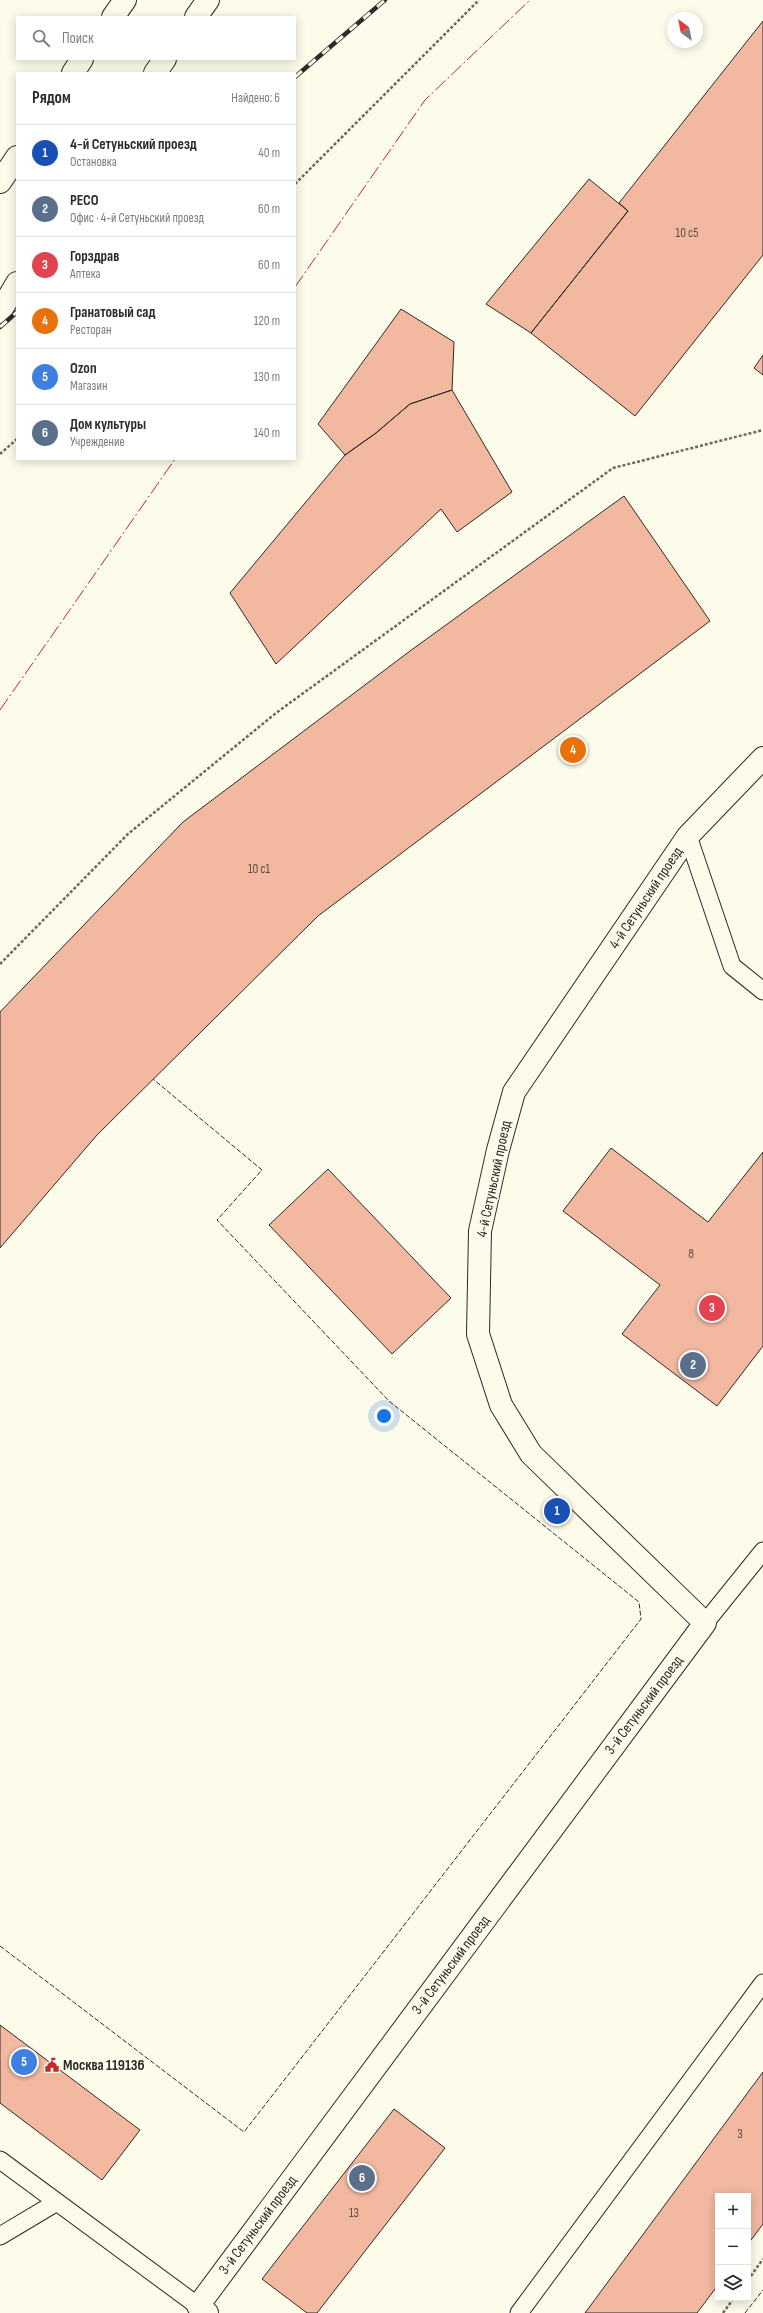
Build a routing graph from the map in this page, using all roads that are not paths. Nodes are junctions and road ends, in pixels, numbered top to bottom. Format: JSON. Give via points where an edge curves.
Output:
{"nodes":[{"id":1,"x":125,"y":0,"type":"edge"},
{"id":2,"x":208,"y":0,"type":"edge"},
{"id":3,"x":114,"y":16,"type":"edge"},
{"id":4,"x":197,"y":16,"type":"edge"},
{"id":5,"x":81,"y":60,"type":"edge"},
{"id":6,"x":164,"y":60,"type":"edge"},
{"id":7,"x":74,"y":72,"type":"edge"},
{"id":8,"x":156,"y":72,"type":"edge"},
{"id":9,"x":16,"y":158,"type":"edge"},
{"id":10,"x":0,"y":182,"type":"edge"},
{"id":11,"x":16,"y":285,"type":"edge"},
{"id":12,"x":0,"y":312,"type":"edge"},
{"id":13,"x":763,"y":758,"type":"edge"},
{"id":14,"x":688,"y":836,"type":"junction"},
{"id":15,"x":763,"y":991,"type":"edge"},
{"id":16,"x":763,"y":1551,"type":"edge"},
{"id":17,"x":705,"y":1623,"type":"junction"},
{"id":18,"x":763,"y":1983,"type":"edge"},
{"id":19,"x":0,"y":2160,"type":"edge"},
{"id":20,"x":57,"y":2202,"type":"junction"},
{"id":21,"x":0,"y":2236,"type":"edge"},
{"id":22,"x":202,"y":2310,"type":"edge"},
{"id":23,"x":519,"y":2313,"type":"edge"}],
"edges":[{"from":1,"to":3,"type":"street"},
{"from":2,"to":4,"type":"street"},
{"from":5,"to":7,"type":"street"},
{"from":6,"to":8,"type":"street"},
{"from":9,"to":10,"type":"street"},
{"from":11,"to":12,"type":"street"},
{"from":13,"to":14,"type":"street","name":"4-й Сетуньский проезд"},
{"from":14,"to":15,"type":"lane","via":[[732,966]]},
{"from":14,"to":17,"type":"street","name":"4-й Сетуньский проезд","via":[[514,1092],[480,1231],[478,1334],[501,1406],[532,1454]]},
{"from":16,"to":17,"type":"lane"},
{"from":17,"to":22,"type":"street","name":"3-й Сетуньский проезд"},
{"from":18,"to":23,"type":"lane"},
{"from":19,"to":20,"type":"lane"},
{"from":20,"to":21,"type":"lane"},
{"from":20,"to":22,"type":"lane"}]}
